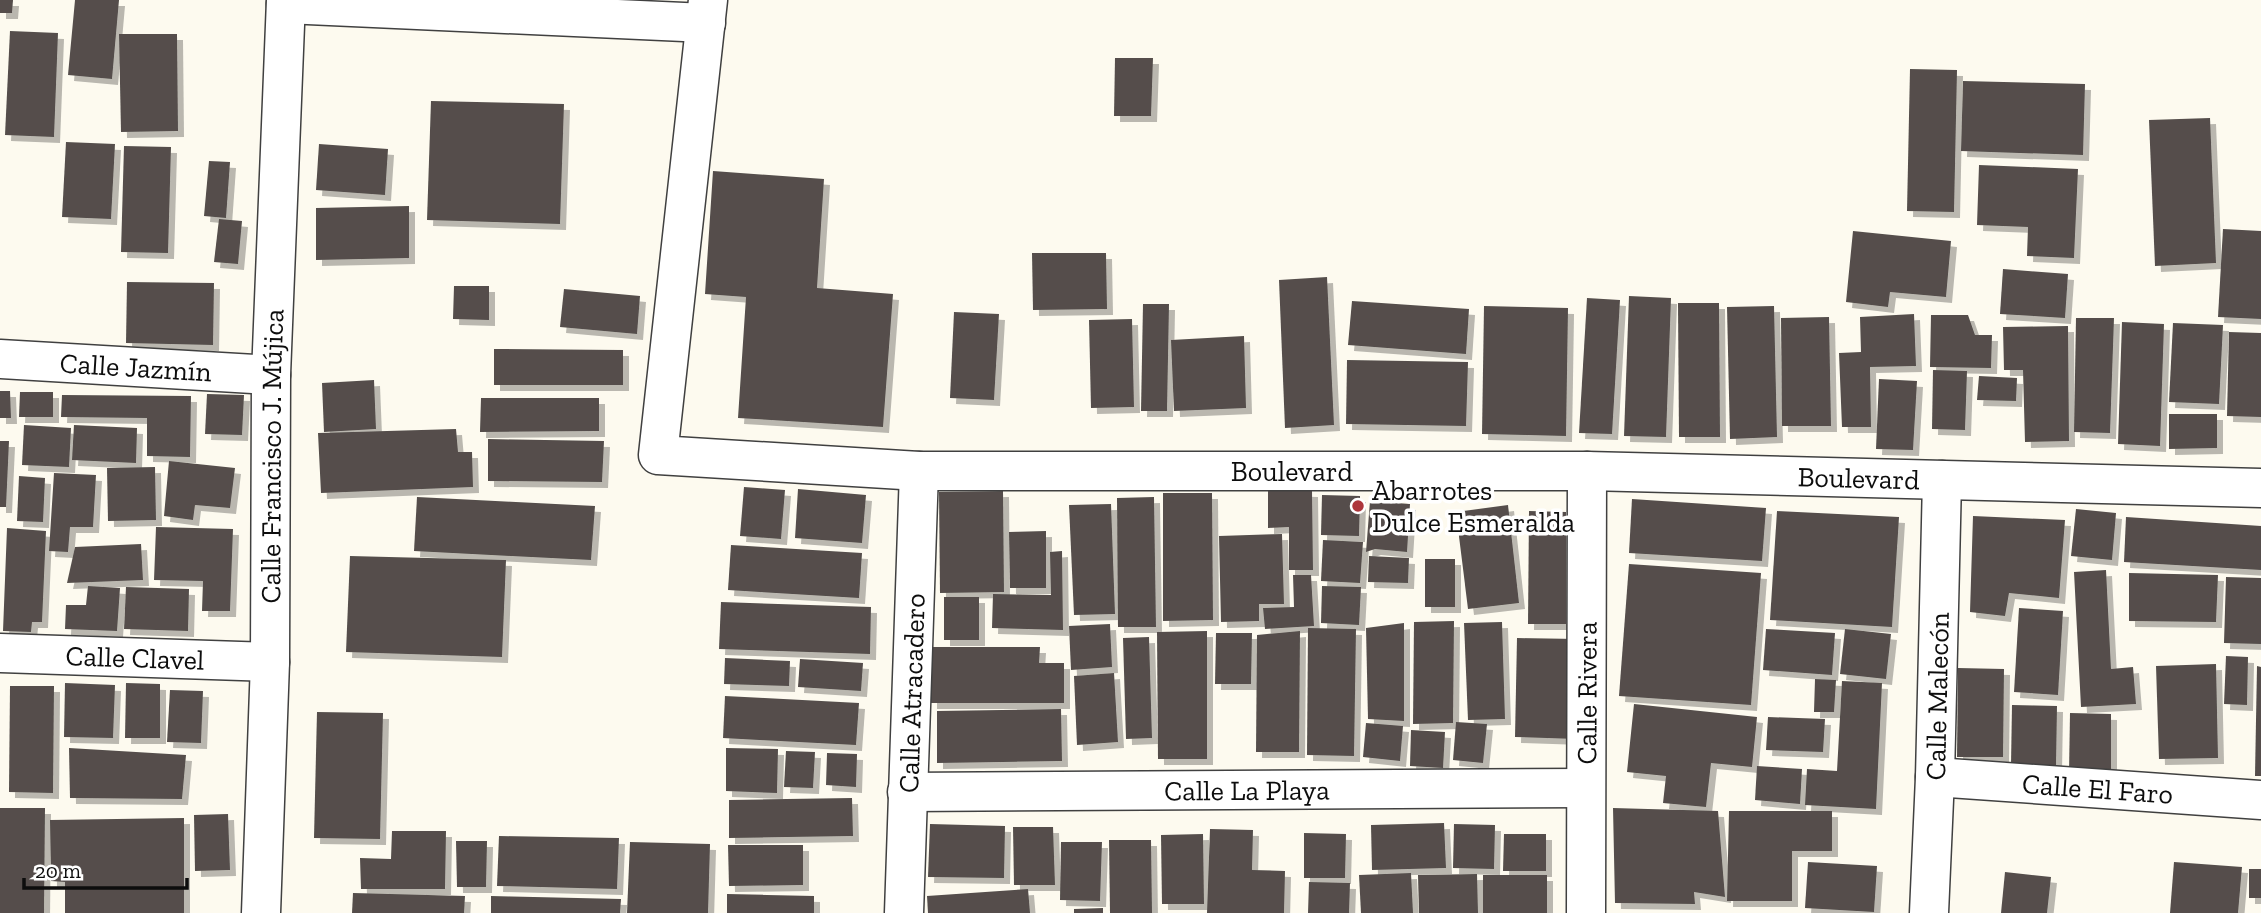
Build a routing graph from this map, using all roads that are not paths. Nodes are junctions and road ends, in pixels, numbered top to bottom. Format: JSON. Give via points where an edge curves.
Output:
{"nodes":[{"id":1,"x":286,"y":2,"type":"edge"},
{"id":2,"x":707,"y":11,"type":"edge"},
{"id":3,"x":0,"y":359,"type":"edge"},
{"id":4,"x":271,"y":375,"type":"junction"},
{"id":5,"x":919,"y":471,"type":"junction"},
{"id":6,"x":1587,"y":471,"type":"junction"},
{"id":7,"x":1942,"y":480,"type":"junction"},
{"id":8,"x":2261,"y":488,"type":"edge"},
{"id":9,"x":0,"y":653,"type":"edge"},
{"id":10,"x":270,"y":662,"type":"junction"},
{"id":11,"x":1935,"y":777,"type":"junction"},
{"id":12,"x":1585,"y":788,"type":"junction"},
{"id":13,"x":906,"y":792,"type":"junction"},
{"id":14,"x":2261,"y":800,"type":"edge"},
{"id":15,"x":261,"y":913,"type":"edge"},
{"id":16,"x":904,"y":913,"type":"edge"},
{"id":17,"x":1586,"y":913,"type":"edge"},
{"id":18,"x":1929,"y":913,"type":"edge"}],
"edges":[{"from":1,"to":2,"type":"street"},
{"from":1,"to":4,"type":"street","name":"Calle Francisco J. Mújica"},
{"from":2,"to":5,"type":"street","name":"Boulevard","via":[[658,456]]},
{"from":3,"to":4,"type":"street","name":"Calle Jazmín"},
{"from":4,"to":10,"type":"street","name":"Calle Francisco J. Mújica"},
{"from":5,"to":6,"type":"street","name":"Boulevard"},
{"from":5,"to":13,"type":"street","name":"Calle Atracadero"},
{"from":6,"to":7,"type":"street","name":"Boulevard"},
{"from":6,"to":12,"type":"street","name":"Calle Rivera"},
{"from":7,"to":8,"type":"street","name":"Boulevard"},
{"from":7,"to":11,"type":"street","name":"Calle Malecón"},
{"from":9,"to":10,"type":"street","name":"Calle Clavel"},
{"from":10,"to":15,"type":"street","name":"Calle Francisco J. Mújica"},
{"from":11,"to":14,"type":"street","name":"Calle El Faro"},
{"from":11,"to":18,"type":"street","name":"Calle Malecón"},
{"from":12,"to":13,"type":"street","name":"Calle La Playa"},
{"from":12,"to":17,"type":"street","name":"Calle Rivera"},
{"from":13,"to":16,"type":"street","name":"Calle Atracadero"}]}
